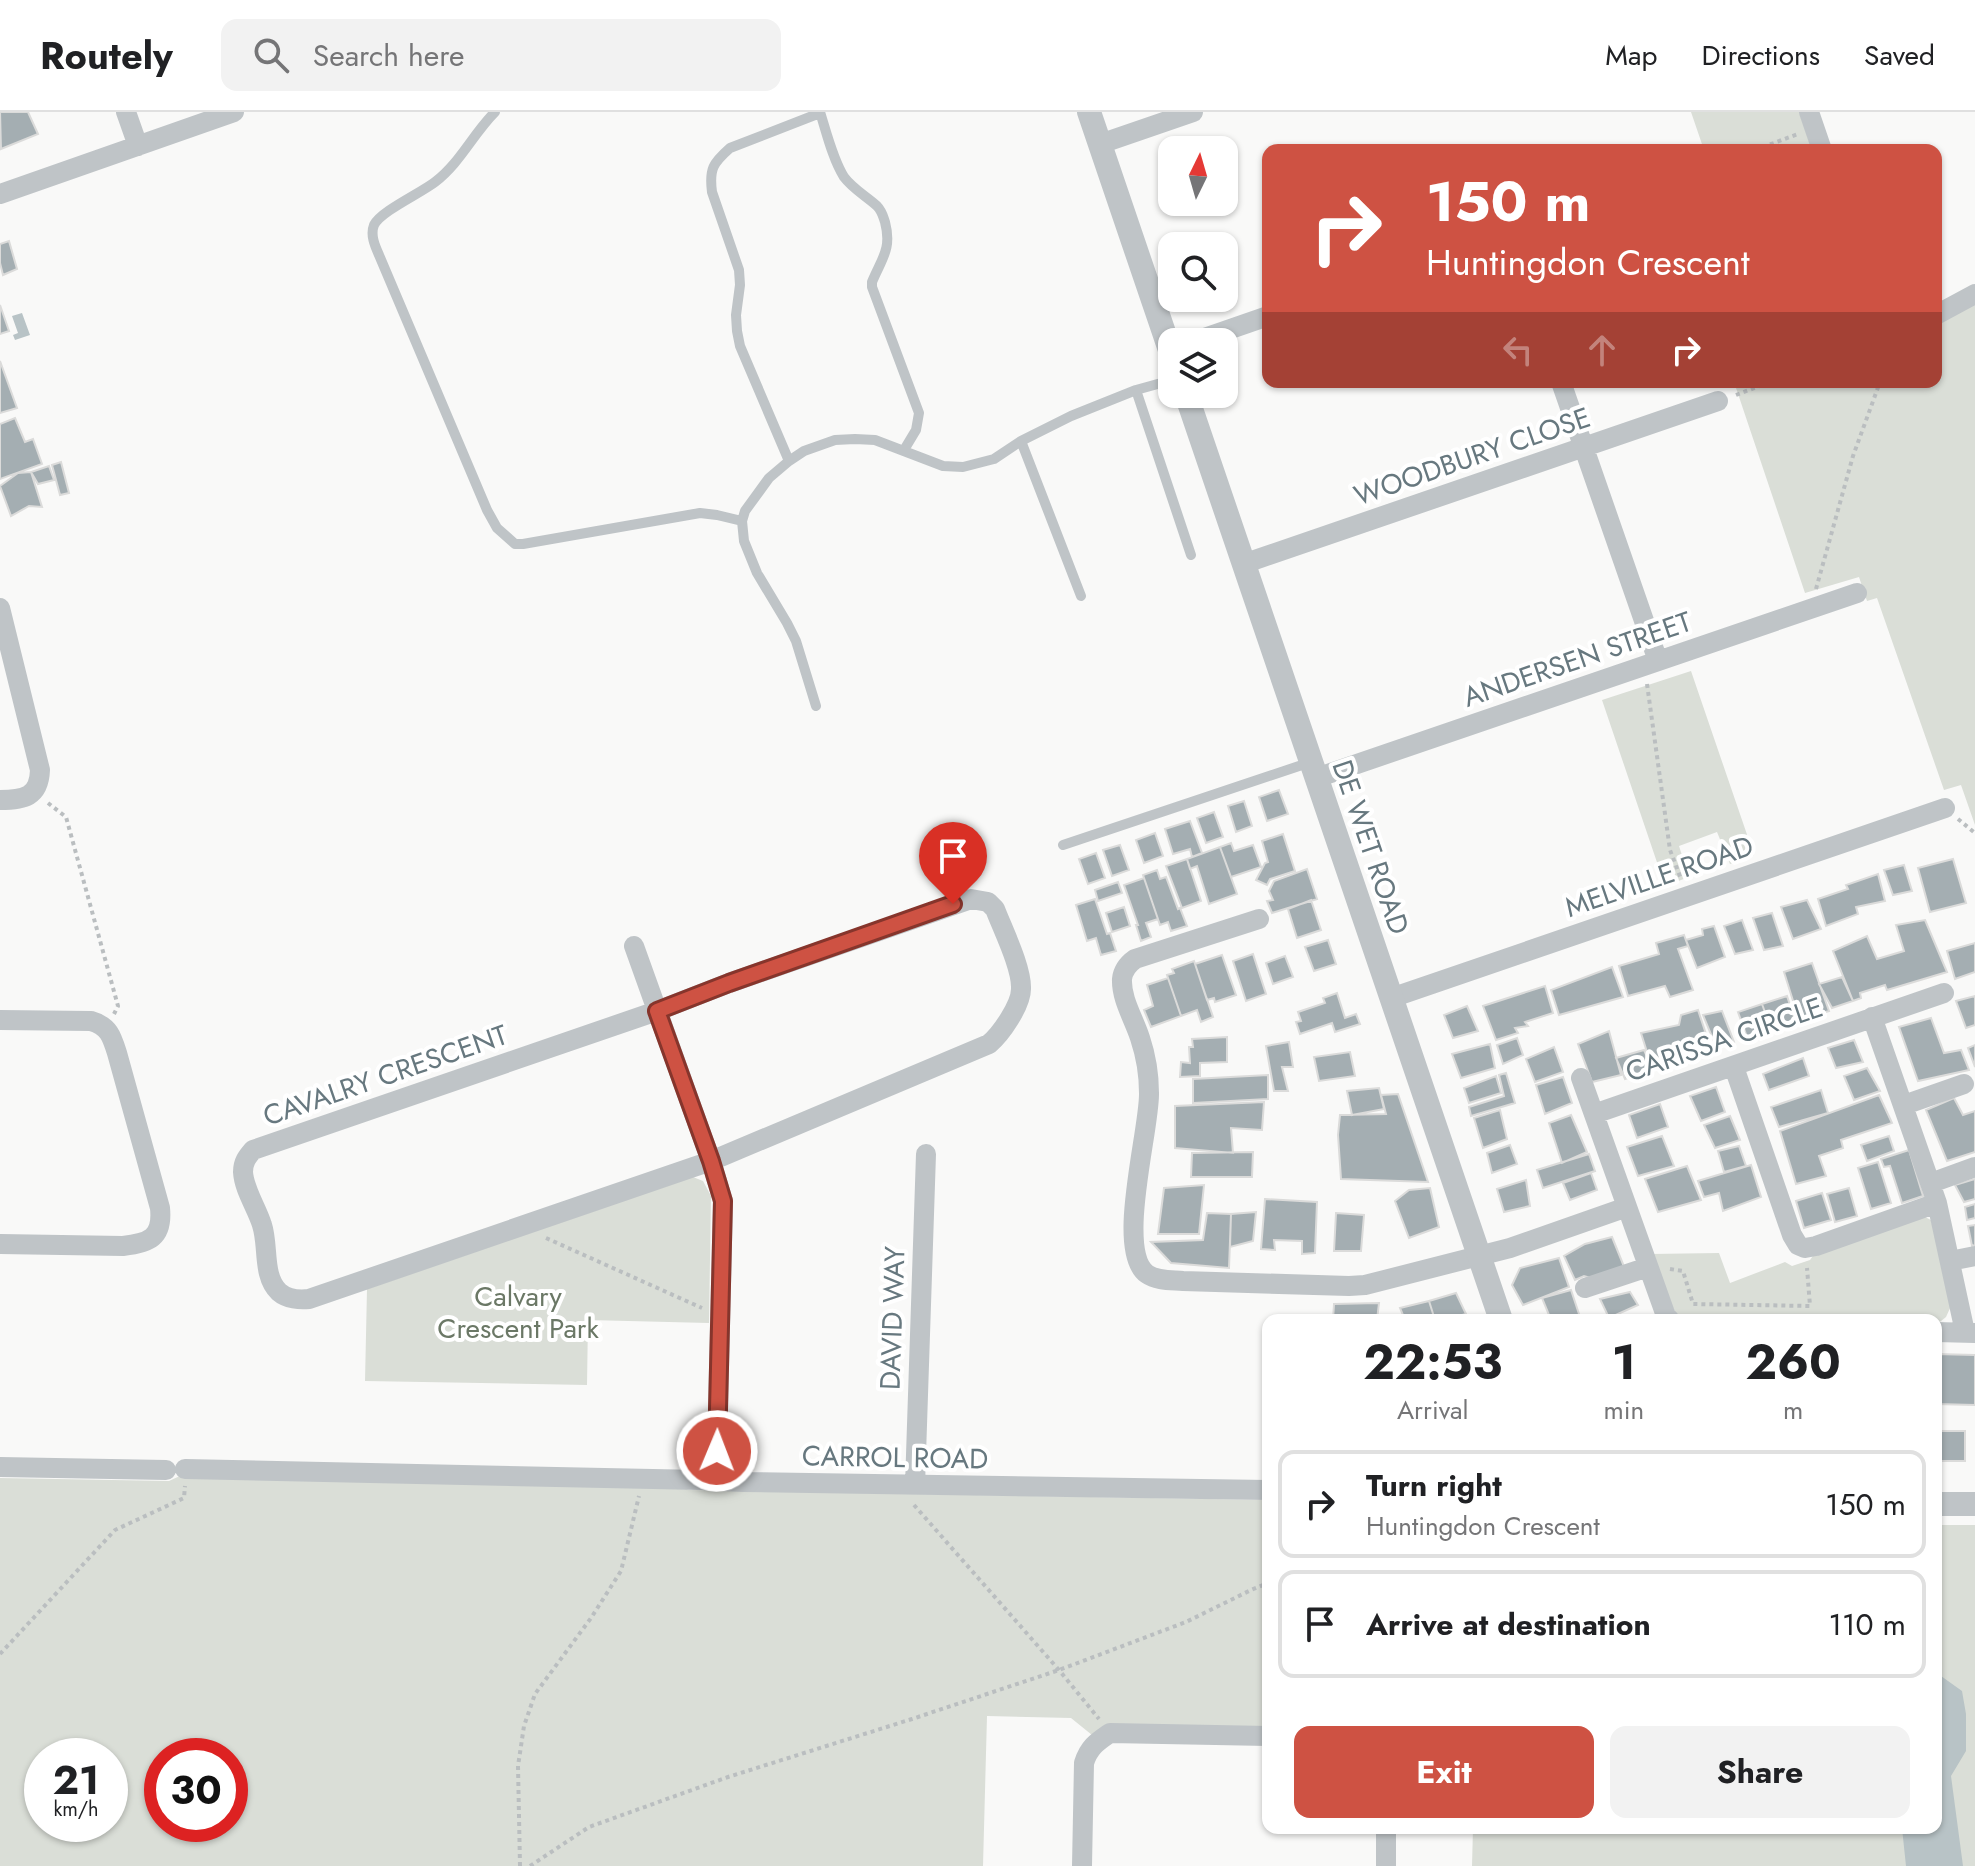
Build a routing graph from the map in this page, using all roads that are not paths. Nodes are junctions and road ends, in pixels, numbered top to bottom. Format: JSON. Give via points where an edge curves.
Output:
{"nodes":[{"id":1,"x":126,"y":112,"type":"edge"},
{"id":2,"x":234,"y":112,"type":"edge"},
{"id":3,"x":495,"y":112,"type":"edge"},
{"id":4,"x":1089,"y":112,"type":"edge"},
{"id":5,"x":1193,"y":112,"type":"edge"},
{"id":6,"x":820,"y":113,"type":"edge"},
{"id":7,"x":1812,"y":120,"type":"edge"},
{"id":8,"x":1100,"y":144,"type":"junction"},
{"id":9,"x":1820,"y":144,"type":"edge"},
{"id":10,"x":138,"y":146,"type":"junction"},
{"id":11,"x":0,"y":194,"type":"edge"},
{"id":12,"x":1975,"y":294,"type":"edge"},
{"id":13,"x":1942,"y":312,"type":"edge"},
{"id":14,"x":1262,"y":318,"type":"edge"},
{"id":15,"x":1163,"y":328,"type":"edge"},
{"id":16,"x":1233,"y":328,"type":"edge"},
{"id":17,"x":1158,"y":384,"type":"edge"},
{"id":18,"x":1563,"y":388,"type":"edge"},
{"id":19,"x":1136,"y":390,"type":"junction"},
{"id":20,"x":1718,"y":401,"type":"road end"},
{"id":21,"x":1191,"y":408,"type":"edge"},
{"id":22,"x":1021,"y":441,"type":"junction"},
{"id":23,"x":1584,"y":447,"type":"junction"},
{"id":24,"x":904,"y":450,"type":"junction"},
{"id":25,"x":789,"y":461,"type":"junction"},
{"id":26,"x":742,"y":521,"type":"junction"},
{"id":27,"x":1191,"y":555,"type":"dead end"},
{"id":28,"x":1243,"y":564,"type":"junction"},
{"id":29,"x":1857,"y":593,"type":"dead end"},
{"id":30,"x":1081,"y":596,"type":"dead end"},
{"id":31,"x":0,"y":608,"type":"edge"},
{"id":32,"x":1650,"y":663,"type":"junction"},
{"id":33,"x":816,"y":706,"type":"dead end"},
{"id":34,"x":1313,"y":770,"type":"junction"},
{"id":35,"x":0,"y":800,"type":"edge"},
{"id":36,"x":1945,"y":808,"type":"dead end"},
{"id":37,"x":1063,"y":845,"type":"dead end"},
{"id":38,"x":1259,"y":919,"type":"dead end"},
{"id":39,"x":634,"y":946,"type":"dead end"},
{"id":40,"x":1944,"y":993,"type":"dead end"},
{"id":41,"x":1391,"y":998,"type":"junction"},
{"id":42,"x":657,"y":1011,"type":"junction"},
{"id":43,"x":1872,"y":1017,"type":"junction"},
{"id":44,"x":0,"y":1020,"type":"edge"},
{"id":45,"x":1734,"y":1067,"type":"junction"},
{"id":46,"x":1581,"y":1078,"type":"dead end"},
{"id":47,"x":1964,"y":1084,"type":"dead end"},
{"id":48,"x":1904,"y":1105,"type":"junction"},
{"id":49,"x":1594,"y":1114,"type":"junction"},
{"id":50,"x":926,"y":1154,"type":"dead end"},
{"id":51,"x":711,"y":1161,"type":"junction"},
{"id":52,"x":1975,"y":1167,"type":"edge"},
{"id":53,"x":1931,"y":1183,"type":"junction"},
{"id":54,"x":1937,"y":1203,"type":"junction"},
{"id":55,"x":1627,"y":1207,"type":"junction"},
{"id":56,"x":0,"y":1244,"type":"edge"},
{"id":57,"x":1975,"y":1256,"type":"edge"},
{"id":58,"x":1479,"y":1257,"type":"junction"},
{"id":59,"x":1950,"y":1261,"type":"junction"},
{"id":60,"x":1648,"y":1267,"type":"junction"},
{"id":61,"x":1585,"y":1288,"type":"dead end"},
{"id":62,"x":1499,"y":1314,"type":"edge"},
{"id":63,"x":1665,"y":1314,"type":"edge"},
{"id":64,"x":1942,"y":1332,"type":"edge"},
{"id":65,"x":1970,"y":1333,"type":"edge"},
{"id":66,"x":0,"y":1467,"type":"edge"},
{"id":67,"x":719,"y":1480,"type":"junction"},
{"id":68,"x":915,"y":1485,"type":"junction"},
{"id":69,"x":1262,"y":1490,"type":"edge"},
{"id":70,"x":1942,"y":1504,"type":"edge"},
{"id":71,"x":1975,"y":1504,"type":"edge"},
{"id":72,"x":1262,"y":1736,"type":"edge"},
{"id":73,"x":1386,"y":1834,"type":"edge"},
{"id":74,"x":1082,"y":1866,"type":"edge"},
{"id":75,"x":1386,"y":1866,"type":"edge"}],
"edges":[{"from":1,"to":10,"type":"street"},
{"from":2,"to":10,"type":"street"},
{"from":3,"to":26,"type":"lane","via":[[449,171],[378,219],[373,231],[497,528],[515,544],[523,544],[700,513]]},
{"from":4,"to":8,"type":"street"},
{"from":5,"to":8,"type":"street"},
{"from":6,"to":24,"type":"lane","via":[[843,175],[882,211],[888,233],[872,287],[919,413]]},
{"from":6,"to":25,"type":"lane","via":[[730,148],[718,158],[710,179],[739,270],[740,346]]},
{"from":7,"to":9,"type":"street"},
{"from":8,"to":15,"type":"street"},
{"from":10,"to":11,"type":"street"},
{"from":12,"to":13,"type":"street"},
{"from":14,"to":16,"type":"street"},
{"from":17,"to":19,"type":"lane"},
{"from":18,"to":23,"type":"street"},
{"from":19,"to":22,"type":"lane"},
{"from":19,"to":27,"type":"lane"},
{"from":20,"to":23,"type":"street","name":"WOODBURY CLOSE"},
{"from":21,"to":28,"type":"street","name":"DE WET ROAD"},
{"from":22,"to":24,"type":"lane","via":[[994,459],[963,467]]},
{"from":22,"to":30,"type":"lane"},
{"from":23,"to":28,"type":"street","name":"WOODBURY CLOSE"},
{"from":23,"to":32,"type":"street"},
{"from":24,"to":25,"type":"lane","via":[[875,440],[835,440]]},
{"from":25,"to":26,"type":"lane","via":[[750,501]]},
{"from":26,"to":33,"type":"lane","via":[[748,553],[796,641]]},
{"from":28,"to":34,"type":"street","name":"DE WET ROAD"},
{"from":29,"to":32,"type":"street","name":"ANDERSEN STREET"},
{"from":31,"to":35,"type":"street","via":[[40,770],[34,791],[21,799]]},
{"from":32,"to":34,"type":"street","name":"ANDERSEN STREET"},
{"from":34,"to":37,"type":"lane"},
{"from":34,"to":41,"type":"street","name":"DE WET ROAD"},
{"from":36,"to":41,"type":"street","name":"MELVILLE ROAD"},
{"from":38,"to":58,"type":"street","via":[[1150,953],[1129,963],[1123,973],[1148,1073],[1133,1237],[1139,1265],[1160,1279],[1349,1286]]},
{"from":39,"to":42,"type":"street"},
{"from":40,"to":43,"type":"street","name":"CARISSA CIRCLE"},
{"from":41,"to":58,"type":"street","name":"DE WET ROAD"},
{"from":42,"to":51,"type":"street"},
{"from":42,"to":51,"type":"street","via":[[971,899],[995,909],[1021,980],[1021,996],[989,1044]]},
{"from":42,"to":51,"type":"street","name":"CAVALRY CRESCENT","via":[[253,1150],[243,1167],[244,1179],[263,1228],[269,1271],[278,1291],[309,1299]]},
{"from":43,"to":45,"type":"street","name":"CARISSA CIRCLE"},
{"from":43,"to":48,"type":"street"},
{"from":44,"to":56,"type":"street","via":[[91,1021],[107,1029],[161,1219],[154,1237],[143,1244]]},
{"from":45,"to":49,"type":"street","name":"CARISSA CIRCLE"},
{"from":45,"to":54,"type":"street","via":[[1798,1245],[1811,1247]]},
{"from":46,"to":49,"type":"street"},
{"from":47,"to":48,"type":"street"},
{"from":48,"to":53,"type":"street"},
{"from":49,"to":55,"type":"street"},
{"from":50,"to":68,"type":"street","name":"DAVID WAY"},
{"from":51,"to":67,"type":"street","via":[[723,1201]]},
{"from":52,"to":53,"type":"street"},
{"from":53,"to":54,"type":"street"},
{"from":54,"to":59,"type":"street"},
{"from":55,"to":58,"type":"street"},
{"from":55,"to":60,"type":"street"},
{"from":57,"to":59,"type":"street"},
{"from":58,"to":62,"type":"street","name":"DE WET ROAD"},
{"from":59,"to":65,"type":"street"},
{"from":60,"to":61,"type":"street"},
{"from":60,"to":63,"type":"street"},
{"from":64,"to":65,"type":"street"},
{"from":66,"to":67,"type":"street","name":"CARROL ROAD"},
{"from":67,"to":68,"type":"street","name":"CARROL ROAD"},
{"from":68,"to":69,"type":"street","name":"CARROL ROAD"},
{"from":70,"to":71,"type":"street"},
{"from":72,"to":74,"type":"street","via":[[1110,1733],[1094,1744],[1084,1763]]},
{"from":73,"to":75,"type":"street"}]}
